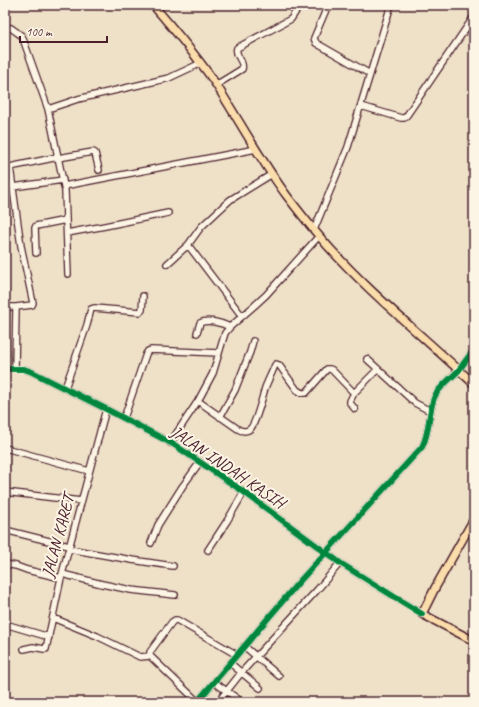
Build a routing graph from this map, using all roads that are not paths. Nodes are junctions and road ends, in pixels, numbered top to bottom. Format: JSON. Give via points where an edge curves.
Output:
{"nodes":[{"id":1,"x":300,"y":5,"type":"edge"},
{"id":2,"x":328,"y":5,"type":"edge"},
{"id":3,"x":391,"y":5,"type":"edge"},
{"id":4,"x":157,"y":6,"type":"edge"},
{"id":5,"x":474,"y":18,"type":"edge"},
{"id":6,"x":11,"y":28,"type":"dead end"},
{"id":7,"x":201,"y":63,"type":"junction"},
{"id":8,"x":370,"y":74,"type":"junction"},
{"id":9,"x":216,"y":85,"type":"junction"},
{"id":10,"x":361,"y":106,"type":"junction"},
{"id":11,"x":48,"y":109,"type":"junction"},
{"id":12,"x":256,"y":149,"type":"junction"},
{"id":13,"x":58,"y":158,"type":"junction"},
{"id":14,"x":6,"y":166,"type":"edge"},
{"id":15,"x":99,"y":170,"type":"dead end"},
{"id":16,"x":272,"y":174,"type":"junction"},
{"id":17,"x":63,"y":183,"type":"junction"},
{"id":18,"x":13,"y":187,"type":"junction"},
{"id":19,"x":168,"y":213,"type":"dead end"},
{"id":20,"x":66,"y":220,"type":"junction"},
{"id":21,"x":314,"y":230,"type":"junction"},
{"id":22,"x":67,"y":233,"type":"junction"},
{"id":23,"x":319,"y":236,"type":"junction"},
{"id":24,"x":188,"y":245,"type":"junction"},
{"id":25,"x":36,"y":254,"type":"dead end"},
{"id":26,"x":167,"y":264,"type":"dead end"},
{"id":27,"x":68,"y":274,"type":"dead end"},
{"id":28,"x":143,"y":296,"type":"dead end"},
{"id":29,"x":5,"y":307,"type":"edge"},
{"id":30,"x":16,"y":307,"type":"junction"},
{"id":31,"x":242,"y":316,"type":"junction"},
{"id":32,"x":230,"y":327,"type":"junction"},
{"id":33,"x":198,"y":333,"type":"dead end"},
{"id":34,"x":253,"y":342,"type":"dead end"},
{"id":35,"x":474,"y":350,"type":"edge"},
{"id":36,"x":219,"y":353,"type":"junction"},
{"id":37,"x":368,"y":360,"type":"dead end"},
{"id":38,"x":15,"y":368,"type":"junction"},
{"id":39,"x":5,"y":369,"type":"edge"},
{"id":40,"x":378,"y":369,"type":"junction"},
{"id":41,"x":459,"y":370,"type":"junction"},
{"id":42,"x":474,"y":384,"type":"edge"},
{"id":43,"x":65,"y":388,"type":"junction"},
{"id":44,"x":354,"y":393,"type":"junction"},
{"id":45,"x":198,"y":401,"type":"junction"},
{"id":46,"x":106,"y":409,"type":"junction"},
{"id":47,"x":355,"y":409,"type":"dead end"},
{"id":48,"x":430,"y":412,"type":"junction"},
{"id":49,"x":220,"y":417,"type":"junction"},
{"id":50,"x":124,"y":418,"type":"junction"},
{"id":51,"x":170,"y":443,"type":"junction"},
{"id":52,"x":5,"y":448,"type":"edge"},
{"id":53,"x":200,"y":462,"type":"junction"},
{"id":54,"x":89,"y":471,"type":"junction"},
{"id":55,"x":5,"y":492,"type":"edge"},
{"id":56,"x":244,"y":492,"type":"junction"},
{"id":57,"x":81,"y":501,"type":"junction"},
{"id":58,"x":474,"y":519,"type":"edge"},
{"id":59,"x":5,"y":530,"type":"edge"},
{"id":60,"x":151,"y":543,"type":"dead end"},
{"id":61,"x":69,"y":547,"type":"junction"},
{"id":62,"x":208,"y":550,"type":"dead end"},
{"id":63,"x":326,"y":554,"type":"junction"},
{"id":64,"x":340,"y":563,"type":"junction"},
{"id":65,"x":5,"y":564,"type":"edge"},
{"id":66,"x":173,"y":566,"type":"dead end"},
{"id":67,"x":61,"y":576,"type":"junction"},
{"id":68,"x":175,"y":595,"type":"dead end"},
{"id":69,"x":422,"y":614,"type":"junction"},
{"id":70,"x":52,"y":618,"type":"junction"},
{"id":71,"x":5,"y":624,"type":"edge"},
{"id":72,"x":49,"y":637,"type":"junction"},
{"id":73,"x":474,"y":641,"type":"edge"},
{"id":74,"x":244,"y":646,"type":"junction"},
{"id":75,"x":24,"y":649,"type":"dead end"},
{"id":76,"x":237,"y":655,"type":"junction"},
{"id":77,"x":150,"y":656,"type":"junction"},
{"id":78,"x":257,"y":656,"type":"junction"},
{"id":79,"x":230,"y":663,"type":"junction"},
{"id":80,"x":241,"y":673,"type":"junction"},
{"id":81,"x":279,"y":676,"type":"dead end"},
{"id":82,"x":214,"y":682,"type":"junction"},
{"id":83,"x":260,"y":688,"type":"dead end"},
{"id":84,"x":227,"y":691,"type":"junction"},
{"id":85,"x":198,"y":701,"type":"edge"},
{"id":86,"x":218,"y":702,"type":"edge"},
{"id":87,"x":242,"y":702,"type":"edge"}],
"edges":[{"from":1,"to":9,"type":"street","via":[[291,19],[237,48],[236,53],[243,63],[242,69]]},
{"from":2,"to":8,"type":"street","via":[[314,38],[316,43]]},
{"from":3,"to":8,"type":"street"},
{"from":4,"to":7,"type":"main road"},
{"from":5,"to":10,"type":"street","via":[[404,118]]},
{"from":6,"to":11,"type":"street","via":[[22,36]]},
{"from":7,"to":9,"type":"main road"},
{"from":7,"to":11,"type":"street","via":[[170,78],[78,99]]},
{"from":8,"to":10,"type":"street"},
{"from":9,"to":12,"type":"main road"},
{"from":10,"to":21,"type":"street","via":[[348,147]]},
{"from":11,"to":13,"type":"street"},
{"from":12,"to":16,"type":"main road"},
{"from":12,"to":17,"type":"street"},
{"from":13,"to":14,"type":"street"},
{"from":13,"to":15,"type":"street","via":[[93,152]]},
{"from":13,"to":17,"type":"street"},
{"from":14,"to":18,"type":"street"},
{"from":16,"to":21,"type":"main road"},
{"from":16,"to":24,"type":"street","via":[[230,200],[201,227]]},
{"from":17,"to":18,"type":"street"},
{"from":17,"to":20,"type":"street"},
{"from":18,"to":30,"type":"street","via":[[21,246],[33,303]]},
{"from":19,"to":22,"type":"street"},
{"from":20,"to":22,"type":"street"},
{"from":20,"to":25,"type":"street","via":[[36,226]]},
{"from":21,"to":23,"type":"main road"},
{"from":22,"to":27,"type":"street"},
{"from":23,"to":31,"type":"street","via":[[266,295]]},
{"from":23,"to":41,"type":"main road","via":[[384,303]]},
{"from":24,"to":26,"type":"street"},
{"from":24,"to":31,"type":"street"},
{"from":28,"to":43,"type":"street","via":[[140,312],[91,309]]},
{"from":29,"to":30,"type":"street"},
{"from":30,"to":38,"type":"street"},
{"from":31,"to":32,"type":"street"},
{"from":32,"to":33,"type":"street","via":[[221,323],[202,322]]},
{"from":32,"to":36,"type":"street","via":[[225,333]]},
{"from":34,"to":49,"type":"street","via":[[235,390]]},
{"from":35,"to":41,"type":"street"},
{"from":36,"to":45,"type":"street","via":[[213,373]]},
{"from":36,"to":50,"type":"street","via":[[148,351]]},
{"from":37,"to":40,"type":"street"},
{"from":38,"to":39,"type":"street","name":"JALAN INDAH KASIH"},
{"from":38,"to":43,"type":"street","name":"JALAN INDAH KASIH","via":[[32,372]]},
{"from":40,"to":44,"type":"street"},
{"from":40,"to":48,"type":"street","via":[[415,403]]},
{"from":41,"to":42,"type":"main road"},
{"from":41,"to":48,"type":"street","via":[[434,397]]},
{"from":43,"to":46,"type":"street","name":"JALAN INDAH KASIH"},
{"from":44,"to":47,"type":"street","via":[[350,402]]},
{"from":44,"to":49,"type":"street","via":[[332,370],[327,369],[306,393],[302,393],[276,364],[250,429],[242,431]]},
{"from":45,"to":49,"type":"street"},
{"from":45,"to":51,"type":"street"},
{"from":46,"to":50,"type":"street","name":"JALAN INDAH KASIH"},
{"from":46,"to":54,"type":"street","name":"JALAN KARET"},
{"from":48,"to":63,"type":"street","via":[[428,433],[422,447]]},
{"from":50,"to":51,"type":"street","name":"JALAN INDAH KASIH"},
{"from":51,"to":53,"type":"street","name":"JALAN INDAH KASIH"},
{"from":52,"to":54,"type":"street"},
{"from":53,"to":56,"type":"street","name":"JALAN INDAH KASIH"},
{"from":53,"to":60,"type":"street","via":[[158,525]]},
{"from":54,"to":57,"type":"street","name":"JALAN KARET"},
{"from":55,"to":57,"type":"street"},
{"from":56,"to":62,"type":"street"},
{"from":56,"to":63,"type":"street","name":"JALAN INDAH KASIH"},
{"from":57,"to":61,"type":"street","name":"JALAN KARET"},
{"from":58,"to":69,"type":"main road"},
{"from":59,"to":61,"type":"street"},
{"from":61,"to":66,"type":"street"},
{"from":61,"to":67,"type":"street","name":"JALAN KARET"},
{"from":63,"to":64,"type":"street","name":"JALAN INDAH KASIH"},
{"from":63,"to":74,"type":"street"},
{"from":64,"to":69,"type":"street","name":"JALAN INDAH KASIH"},
{"from":64,"to":78,"type":"street"},
{"from":65,"to":67,"type":"street"},
{"from":67,"to":68,"type":"street","via":[[131,590]]},
{"from":67,"to":70,"type":"street","name":"JALAN KARET"},
{"from":69,"to":73,"type":"main road"},
{"from":70,"to":72,"type":"street","name":"JALAN KARET"},
{"from":70,"to":77,"type":"street","via":[[140,657]]},
{"from":71,"to":72,"type":"street"},
{"from":72,"to":75,"type":"street","via":[[46,649]]},
{"from":74,"to":76,"type":"street"},
{"from":74,"to":78,"type":"street"},
{"from":76,"to":77,"type":"street","via":[[174,620],[150,652]]},
{"from":76,"to":79,"type":"street"},
{"from":77,"to":85,"type":"street"},
{"from":78,"to":80,"type":"street"},
{"from":78,"to":81,"type":"street"},
{"from":79,"to":80,"type":"street"},
{"from":79,"to":82,"type":"street"},
{"from":80,"to":83,"type":"street"},
{"from":80,"to":84,"type":"street"},
{"from":82,"to":84,"type":"street"},
{"from":82,"to":85,"type":"street"},
{"from":84,"to":86,"type":"street"},
{"from":84,"to":87,"type":"street"}]}
